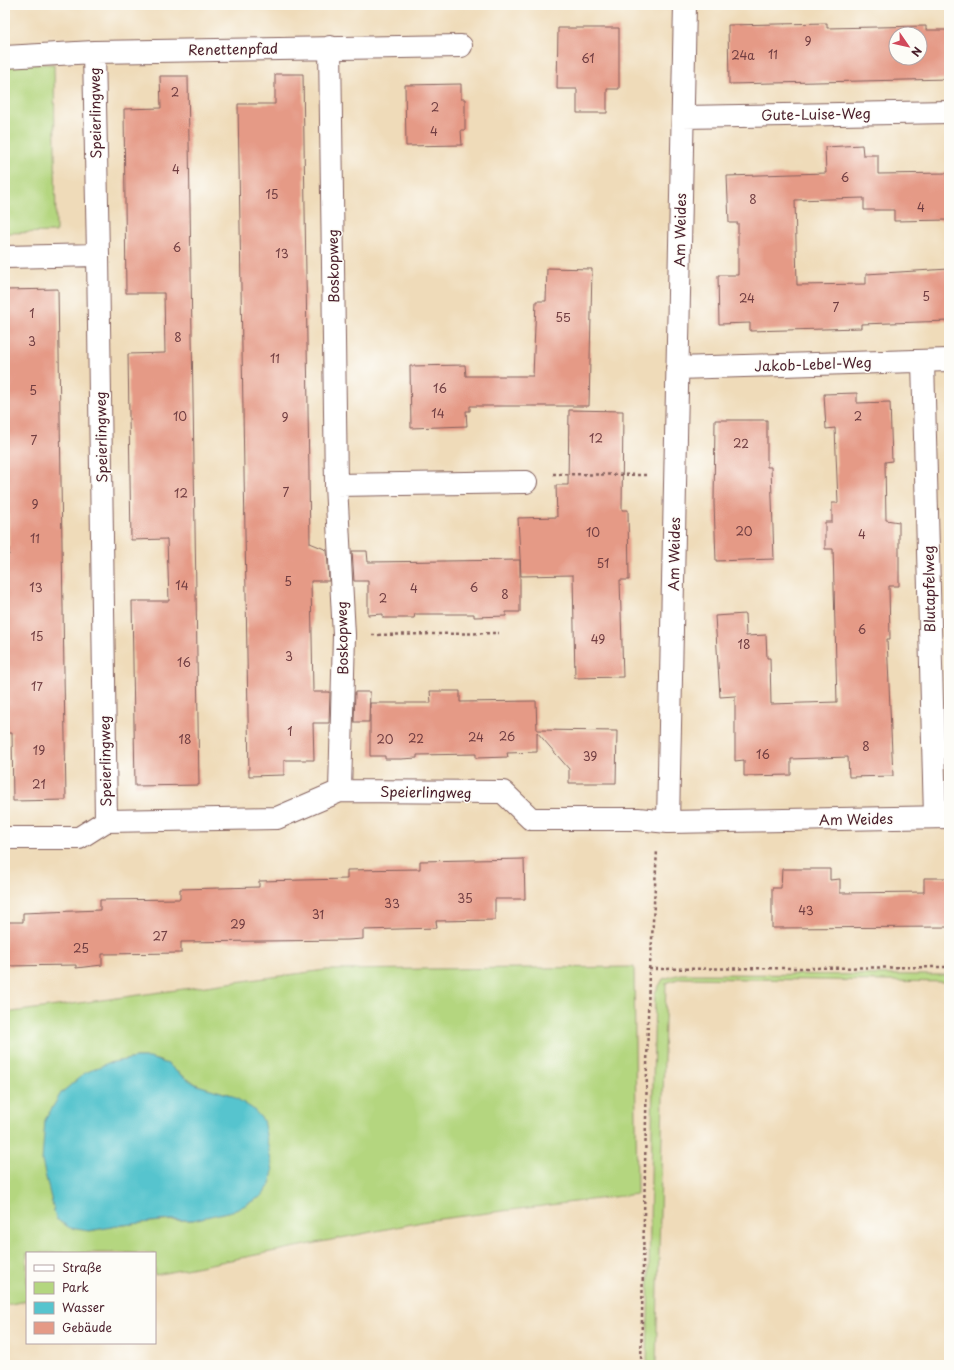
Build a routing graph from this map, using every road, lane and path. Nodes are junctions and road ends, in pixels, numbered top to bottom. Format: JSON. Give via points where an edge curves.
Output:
{"nodes":[{"id":1,"x":685,"y":5,"type":"edge"},
{"id":2,"x":461,"y":46,"type":"dead end"},
{"id":3,"x":330,"y":47,"type":"junction"},
{"id":4,"x":94,"y":52,"type":"junction"},
{"id":5,"x":5,"y":57,"type":"edge"},
{"id":6,"x":949,"y":112,"type":"edge"},
{"id":7,"x":683,"y":117,"type":"junction"},
{"id":8,"x":98,"y":255,"type":"junction"},
{"id":9,"x":5,"y":257,"type":"edge"},
{"id":10,"x":949,"y":360,"type":"edge"},
{"id":11,"x":924,"y":361,"type":"junction"},
{"id":12,"x":677,"y":368,"type":"junction"},
{"id":13,"x":675,"y":476,"type":"junction"},
{"id":14,"x":526,"y":482,"type":"joint"},
{"id":15,"x":336,"y":486,"type":"junction"},
{"id":16,"x":499,"y":633,"type":"dead end"},
{"id":17,"x":344,"y":635,"type":"junction"},
{"id":18,"x":340,"y":791,"type":"junction"},
{"id":19,"x":942,"y":817,"type":"edge"},
{"id":20,"x":106,"y":821,"type":"junction"},
{"id":21,"x":668,"y":822,"type":"junction"},
{"id":22,"x":5,"y":838,"type":"edge"},
{"id":23,"x":949,"y":967,"type":"edge"},
{"id":24,"x":649,"y":969,"type":"junction"},
{"id":25,"x":641,"y":1365,"type":"edge"}],
"edges":[{"from":1,"to":7,"type":"street","name":"Am Weides"},
{"from":2,"to":3,"type":"street","name":"Renettenpfad"},
{"from":3,"to":4,"type":"street","name":"Renettenpfad"},
{"from":3,"to":15,"type":"street","name":"Boskopweg"},
{"from":4,"to":5,"type":"street","name":"Renettenpfad"},
{"from":4,"to":8,"type":"street","name":"Speierlingweg"},
{"from":6,"to":7,"type":"street","name":"Gute-Luise-Weg"},
{"from":7,"to":12,"type":"street","name":"Am Weides"},
{"from":8,"to":9,"type":"street"},
{"from":8,"to":20,"type":"street","name":"Speierlingweg"},
{"from":10,"to":11,"type":"street","name":"Jakob-Lebel-Weg"},
{"from":11,"to":12,"type":"street","name":"Jakob-Lebel-Weg"},
{"from":11,"to":19,"type":"street","name":"Blutapfelweg"},
{"from":12,"to":13,"type":"street","name":"Am Weides"},
{"from":13,"to":14,"type":"path","via":[[543,474]]},
{"from":13,"to":21,"type":"street","name":"Am Weides"},
{"from":14,"to":15,"type":"street"},
{"from":15,"to":17,"type":"street","name":"Boskopweg"},
{"from":16,"to":17,"type":"path"},
{"from":17,"to":18,"type":"street","name":"Boskopweg"},
{"from":18,"to":20,"type":"street","name":"Speierlingweg","via":[[277,818]]},
{"from":18,"to":21,"type":"street","name":"Speierlingweg","via":[[503,792],[531,819],[638,819]]},
{"from":19,"to":21,"type":"street","name":"Am Weides"},
{"from":20,"to":22,"type":"street","name":"Speierlingweg","via":[[79,838]]},
{"from":21,"to":24,"type":"path","via":[[658,839],[652,957]]},
{"from":23,"to":24,"type":"path"},
{"from":24,"to":25,"type":"path"}]}
